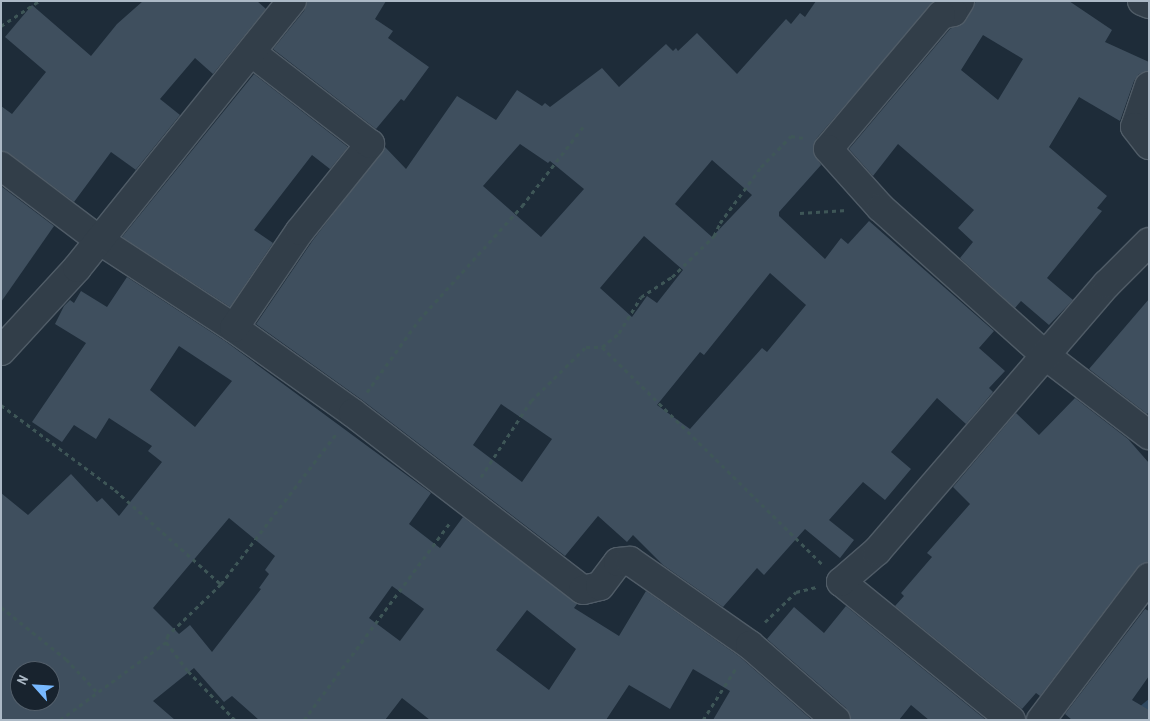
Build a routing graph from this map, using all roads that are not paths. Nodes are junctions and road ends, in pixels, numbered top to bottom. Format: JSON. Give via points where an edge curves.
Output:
{"nodes":[{"id":1,"x":292,"y":1,"type":"edge"},
{"id":2,"x":960,"y":1,"type":"edge"},
{"id":3,"x":1142,"y":1,"type":"edge"},
{"id":4,"x":1149,"y":4,"type":"edge"},
{"id":5,"x":251,"y":52,"type":"junction"},
{"id":6,"x":1149,"y":86,"type":"edge"},
{"id":7,"x":1149,"y":145,"type":"edge"},
{"id":8,"x":1,"y":166,"type":"edge"},
{"id":9,"x":99,"y":240,"type":"junction"},
{"id":10,"x":1149,"y":242,"type":"edge"},
{"id":11,"x":234,"y":328,"type":"junction"},
{"id":12,"x":1,"y":351,"type":"edge"},
{"id":13,"x":1046,"y":356,"type":"junction"},
{"id":14,"x":1149,"y":435,"type":"edge"},
{"id":15,"x":1149,"y":577,"type":"edge"},
{"id":16,"x":836,"y":720,"type":"edge"},
{"id":17,"x":1011,"y":720,"type":"edge"},
{"id":18,"x":1041,"y":720,"type":"edge"}],
"edges":[{"from":1,"to":5,"type":"street"},
{"from":2,"to":13,"type":"street","via":[[952,12],[941,15],[828,149],[881,208]]},
{"from":3,"to":4,"type":"street"},
{"from":5,"to":9,"type":"street"},
{"from":5,"to":11,"type":"street","via":[[370,144],[300,231]]},
{"from":6,"to":7,"type":"street","via":[[1135,127],[1138,136]]},
{"from":8,"to":9,"type":"street"},
{"from":9,"to":11,"type":"street"},
{"from":9,"to":12,"type":"street"},
{"from":10,"to":13,"type":"street"},
{"from":11,"to":16,"type":"street","via":[[352,413],[583,590],[600,586],[618,562],[630,561],[750,645]]},
{"from":13,"to":14,"type":"street"},
{"from":13,"to":17,"type":"street","via":[[878,551],[840,582]]},
{"from":15,"to":18,"type":"street"}]}
